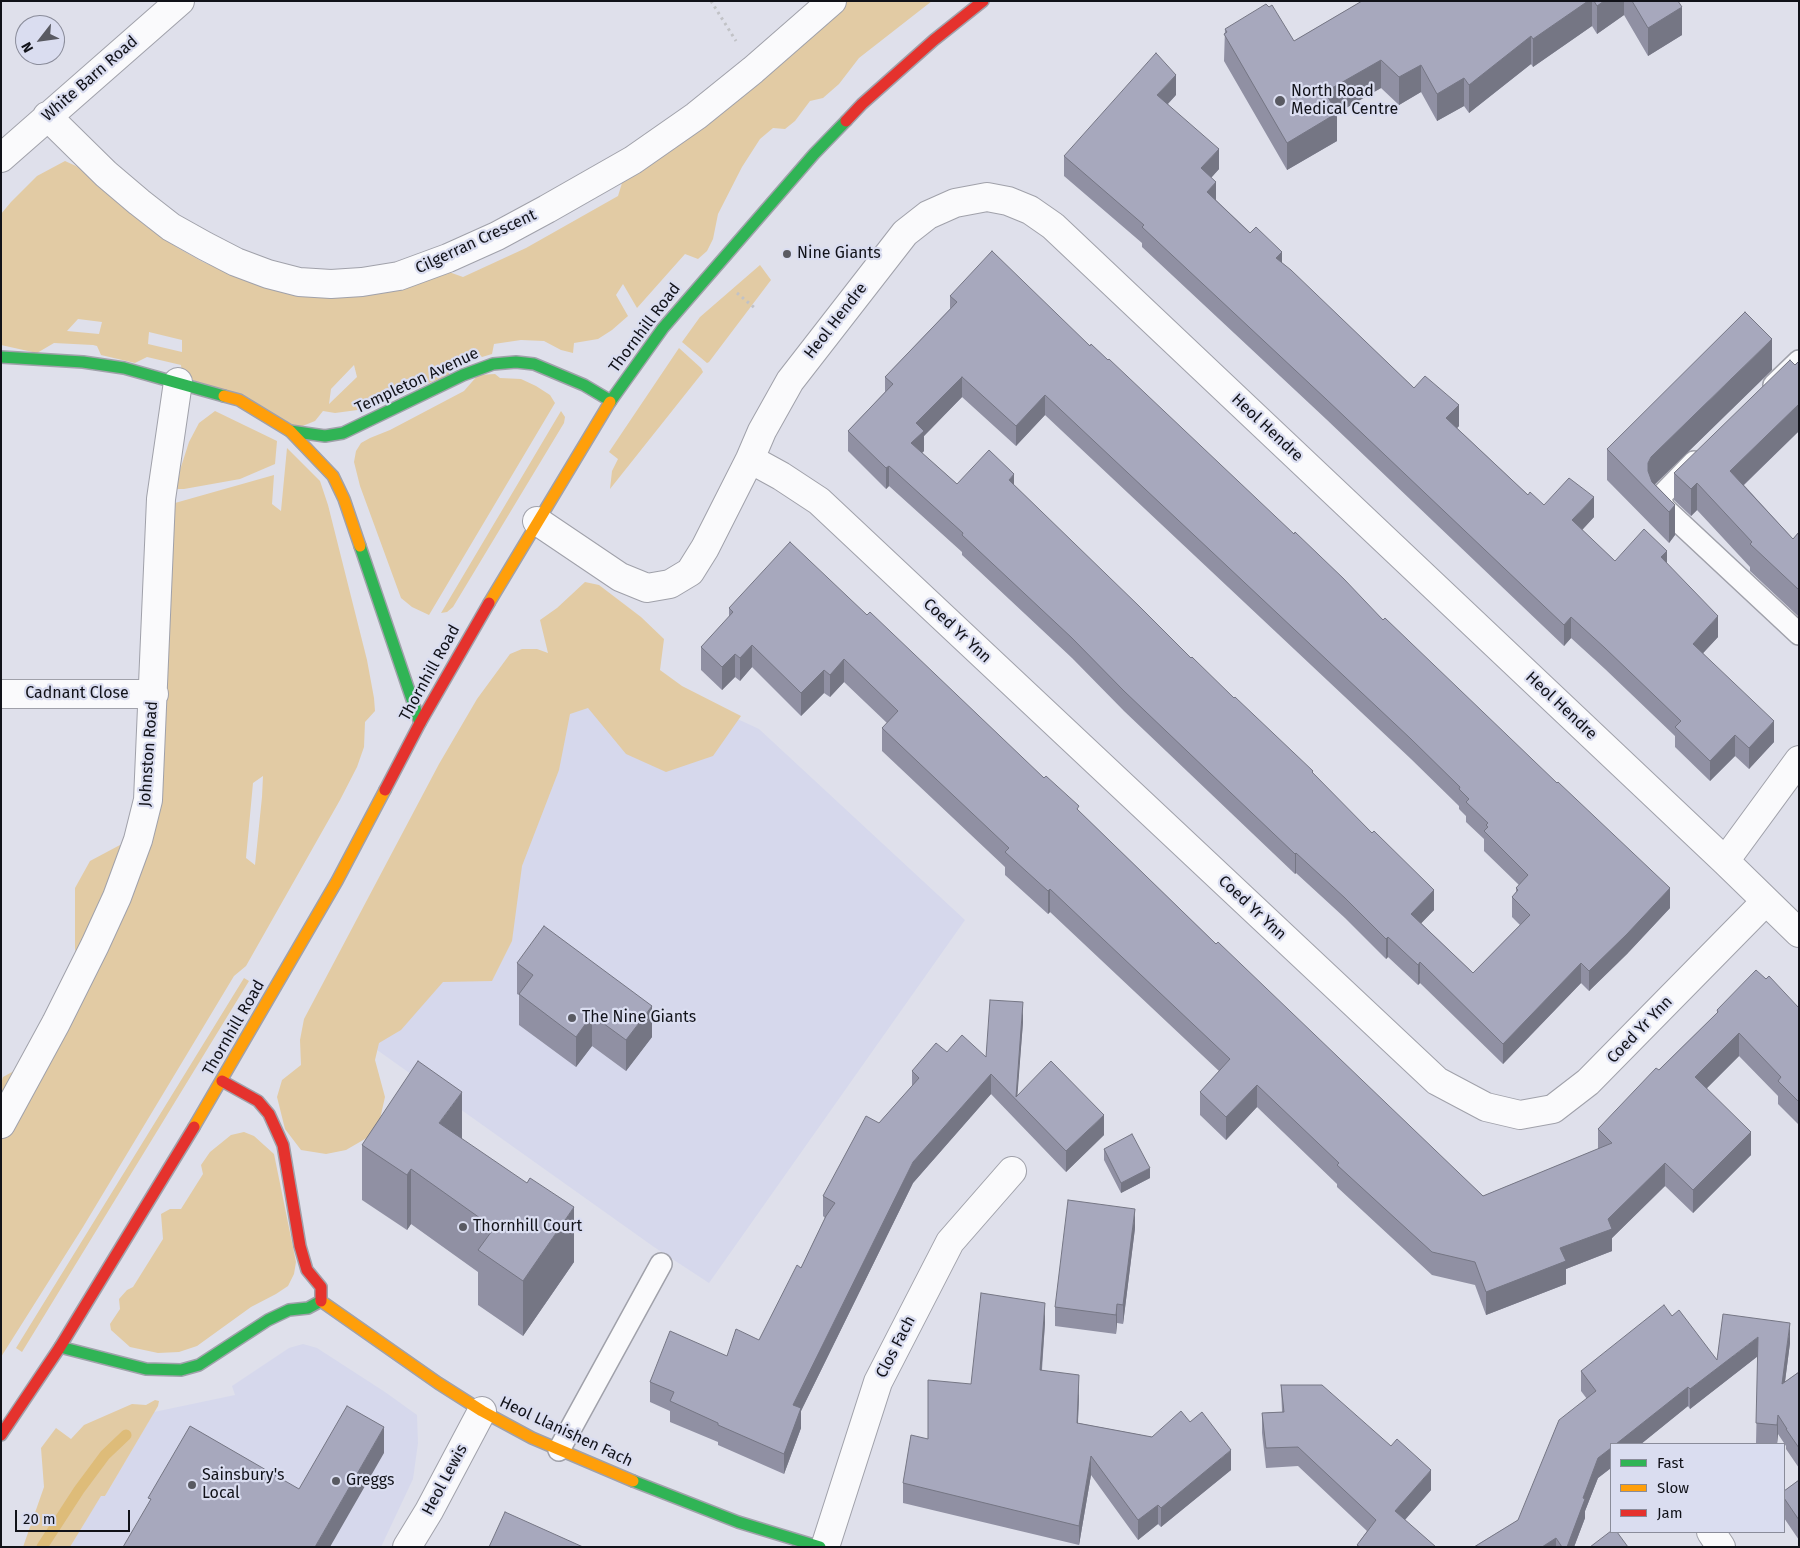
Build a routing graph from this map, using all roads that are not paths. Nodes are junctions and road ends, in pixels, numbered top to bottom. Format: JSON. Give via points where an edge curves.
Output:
{"nodes":[{"id":1,"x":180,"y":1,"type":"edge"},
{"id":2,"x":832,"y":1,"type":"edge"},
{"id":3,"x":983,"y":1,"type":"edge"},
{"id":4,"x":47,"y":116,"type":"junction"},
{"id":5,"x":1,"y":158,"type":"edge"},
{"id":6,"x":1,"y":356,"type":"edge"},
{"id":7,"x":1799,"y":360,"type":"edge"},
{"id":8,"x":178,"y":382,"type":"junction"},
{"id":9,"x":611,"y":401,"type":"junction"},
{"id":10,"x":1757,"y":401,"type":"edge"},
{"id":11,"x":290,"y":432,"type":"junction"},
{"id":12,"x":1708,"y":449,"type":"edge"},
{"id":13,"x":750,"y":459,"type":"junction"},
{"id":14,"x":538,"y":521,"type":"junction"},
{"id":15,"x":1799,"y":634,"type":"edge"},
{"id":16,"x":1,"y":694,"type":"edge"},
{"id":17,"x":154,"y":694,"type":"junction"},
{"id":18,"x":420,"y":723,"type":"junction"},
{"id":19,"x":1799,"y":760,"type":"edge"},
{"id":20,"x":1725,"y":861,"type":"junction"},
{"id":21,"x":1766,"y":901,"type":"junction"},
{"id":22,"x":1799,"y":933,"type":"edge"},
{"id":23,"x":222,"y":1081,"type":"junction"},
{"id":24,"x":1,"y":1124,"type":"edge"},
{"id":25,"x":1012,"y":1171,"type":"dead end"},
{"id":26,"x":661,"y":1264,"type":"dead end"},
{"id":27,"x":321,"y":1301,"type":"junction"},
{"id":28,"x":60,"y":1347,"type":"junction"},
{"id":29,"x":482,"y":1411,"type":"junction"},
{"id":30,"x":1,"y":1435,"type":"edge"},
{"id":31,"x":559,"y":1450,"type":"junction"},
{"id":32,"x":1712,"y":1533,"type":"edge"},
{"id":33,"x":406,"y":1547,"type":"edge"},
{"id":34,"x":820,"y":1547,"type":"edge"},
{"id":35,"x":825,"y":1547,"type":"edge"},
{"id":36,"x":1721,"y":1547,"type":"edge"}],
"edges":[{"from":1,"to":4,"type":"street","name":"White Barn Road"},
{"from":2,"to":4,"type":"street","name":"Cilgerran Crescent","via":[[703,110],[633,160],[497,236],[399,276],[362,282],[299,282],[244,265],[205,246],[171,227],[138,202]]},
{"from":3,"to":9,"type":"street","name":"Thornhill Road","via":[[898,72],[814,154],[663,328]]},
{"from":4,"to":5,"type":"street","name":"White Barn Road"},
{"from":6,"to":8,"type":"street","name":"Templeton Avenue","via":[[124,368]]},
{"from":7,"to":10,"type":"lane"},
{"from":8,"to":11,"type":"street","name":"Templeton Avenue","via":[[239,400]]},
{"from":8,"to":17,"type":"street","name":"Johnston Road","via":[[161,499]]},
{"from":9,"to":11,"type":"street","name":"Templeton Avenue","via":[[584,385],[534,364],[493,364],[463,375],[343,433],[325,436]]},
{"from":9,"to":14,"type":"street","name":"Thornhill Road"},
{"from":11,"to":18,"type":"street","name":"Templeton Avenue","via":[[333,476],[344,499]]},
{"from":12,"to":15,"type":"lane","via":[[1660,497],[1664,508]]},
{"from":13,"to":14,"type":"street","name":"Heol Hendre","via":[[690,572],[670,584],[647,588],[620,577]]},
{"from":13,"to":20,"type":"street","name":"Heol Hendre","via":[[790,381],[905,233],[928,215],[955,203],[987,196],[1030,210],[1053,226]]},
{"from":13,"to":21,"type":"street","name":"Coed Yr Ynn","via":[[819,501],[1437,1081],[1486,1107],[1520,1115],[1553,1109],[1588,1082]]},
{"from":14,"to":18,"type":"street","name":"Thornhill Road"},
{"from":16,"to":17,"type":"street","name":"Cadnant Close"},
{"from":17,"to":24,"type":"street","name":"Johnston Road","via":[[148,800],[138,840],[95,945]]},
{"from":18,"to":23,"type":"street","name":"Thornhill Road","via":[[337,881]]},
{"from":19,"to":20,"type":"street"},
{"from":20,"to":21,"type":"street","name":"Heol Hendre"},
{"from":21,"to":22,"type":"street","name":"Heol Hendre"},
{"from":23,"to":27,"type":"street","via":[[258,1102],[269,1114],[283,1144],[300,1246],[307,1270],[321,1287]]},
{"from":23,"to":28,"type":"street","name":"Thornhill Road"},
{"from":25,"to":35,"type":"street","name":"Clos Fach","via":[[950,1242],[878,1382]]},
{"from":26,"to":31,"type":"lane"},
{"from":27,"to":28,"type":"street","via":[[268,1320],[199,1365],[181,1370],[146,1369]]},
{"from":27,"to":29,"type":"street","name":"Heol Llanishen Fach"},
{"from":28,"to":30,"type":"street","name":"Thornhill Road"},
{"from":29,"to":31,"type":"street","name":"Heol Llanishen Fach"},
{"from":29,"to":33,"type":"street","name":"Heol Lewis","via":[[429,1511]]},
{"from":31,"to":34,"type":"street","name":"Heol Llanishen Fach","via":[[738,1522]]},
{"from":32,"to":36,"type":"street"}]}
